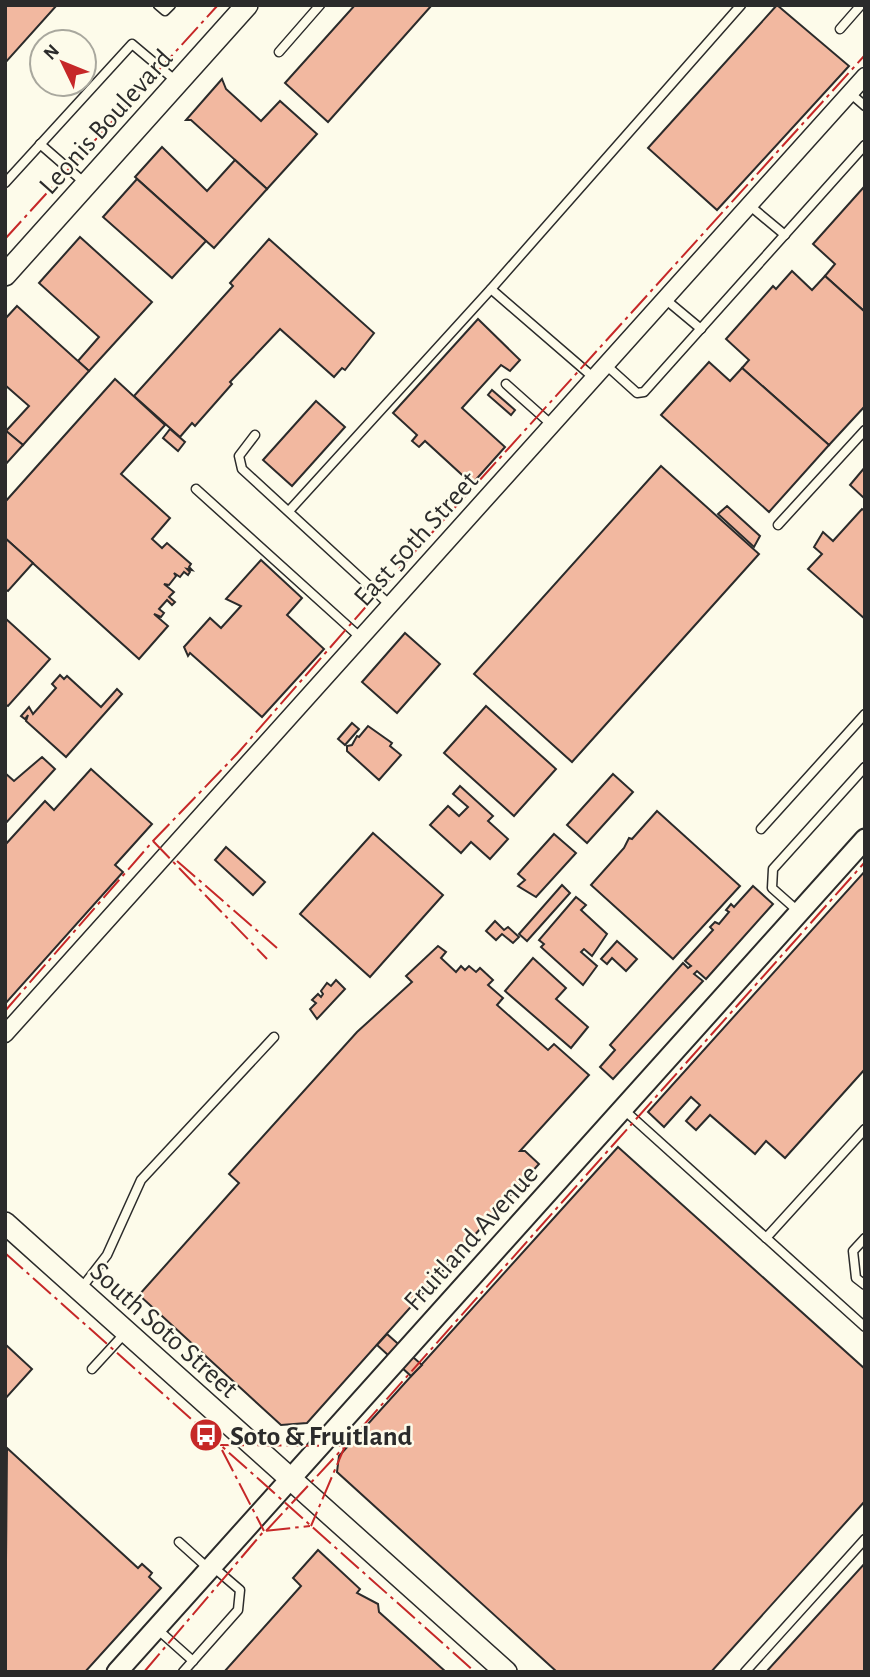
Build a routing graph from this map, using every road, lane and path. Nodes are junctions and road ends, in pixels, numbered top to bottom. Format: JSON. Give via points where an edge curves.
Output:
{"nodes":[{"id":1,"x":158,"y":5,"type":"edge"},
{"id":2,"x":171,"y":5,"type":"edge"},
{"id":3,"x":247,"y":5,"type":"edge"},
{"id":4,"x":320,"y":5,"type":"edge"},
{"id":5,"x":741,"y":5,"type":"edge"},
{"id":6,"x":862,"y":5,"type":"edge"},
{"id":7,"x":840,"y":29,"type":"dead end"},
{"id":8,"x":279,"y":52,"type":"dead end"},
{"id":9,"x":865,"y":76,"type":"edge"},
{"id":10,"x":178,"y":83,"type":"junction"},
{"id":11,"x":850,"y":93,"type":"junction"},
{"id":12,"x":865,"y":106,"type":"edge"},
{"id":13,"x":40,"y":144,"type":"junction"},
{"id":14,"x":865,"y":145,"type":"edge"},
{"id":15,"x":5,"y":183,"type":"edge"},
{"id":16,"x":87,"y":184,"type":"junction"},
{"id":17,"x":750,"y":205,"type":"junction"},
{"id":18,"x":785,"y":235,"type":"junction"},
{"id":19,"x":5,"y":275,"type":"edge"},
{"id":20,"x":491,"y":289,"type":"junction"},
{"id":21,"x":665,"y":299,"type":"junction"},
{"id":22,"x":701,"y":329,"type":"junction"},
{"id":23,"x":606,"y":365,"type":"junction"},
{"id":24,"x":594,"y":379,"type":"junction"},
{"id":25,"x":506,"y":384,"type":"dead end"},
{"id":26,"x":552,"y":425,"type":"junction"},
{"id":27,"x":865,"y":430,"type":"edge"},
{"id":28,"x":255,"y":435,"type":"dead end"},
{"id":29,"x":196,"y":489,"type":"dead end"},
{"id":30,"x":289,"y":512,"type":"junction"},
{"id":31,"x":778,"y":525,"type":"dead end"},
{"id":32,"x":390,"y":605,"type":"junction"},
{"id":33,"x":361,"y":638,"type":"junction"},
{"id":34,"x":865,"y":714,"type":"edge"},
{"id":35,"x":865,"y":767,"type":"edge"},
{"id":36,"x":761,"y":829,"type":"dead end"},
{"id":37,"x":865,"y":839,"type":"edge"},
{"id":38,"x":799,"y":912,"type":"junction"},
{"id":39,"x":5,"y":1034,"type":"edge"},
{"id":40,"x":274,"y":1037,"type":"dead end"},
{"id":41,"x":623,"y":1109,"type":"junction"},
{"id":42,"x":865,"y":1129,"type":"edge"},
{"id":43,"x":5,"y":1223,"type":"edge"},
{"id":44,"x":766,"y":1238,"type":"junction"},
{"id":45,"x":865,"y":1238,"type":"edge"},
{"id":46,"x":865,"y":1285,"type":"edge"},
{"id":47,"x":80,"y":1290,"type":"junction"},
{"id":48,"x":865,"y":1327,"type":"edge"},
{"id":49,"x":126,"y":1332,"type":"junction"},
{"id":50,"x":92,"y":1369,"type":"dead end"},
{"id":51,"x":289,"y":1480,"type":"junction"},
{"id":52,"x":865,"y":1539,"type":"edge"},
{"id":53,"x":179,"y":1542,"type":"dead end"},
{"id":54,"x":211,"y":1567,"type":"junction"},
{"id":55,"x":156,"y":1628,"type":"junction"},
{"id":56,"x":193,"y":1661,"type":"junction"},
{"id":57,"x":117,"y":1672,"type":"edge"},
{"id":58,"x":183,"y":1672,"type":"edge"},
{"id":59,"x":506,"y":1672,"type":"edge"},
{"id":60,"x":745,"y":1672,"type":"edge"}],
"edges":[{"from":1,"to":2,"type":"lane","via":[[165,11]]},
{"from":3,"to":10,"type":"main road","name":"Leonis Boulevard"},
{"from":4,"to":8,"type":"lane"},
{"from":5,"to":20,"type":"lane"},
{"from":6,"to":7,"type":"lane"},
{"from":9,"to":11,"type":"street","name":"East 50th Street"},
{"from":10,"to":13,"type":"lane","via":[[132,44]]},
{"from":10,"to":16,"type":"main road","name":"Leonis Boulevard"},
{"from":11,"to":12,"type":"lane"},
{"from":11,"to":17,"type":"street","name":"East 50th Street"},
{"from":13,"to":15,"type":"lane"},
{"from":13,"to":16,"type":"lane"},
{"from":14,"to":18,"type":"lane"},
{"from":16,"to":19,"type":"main road","name":"Leonis Boulevard"},
{"from":17,"to":18,"type":"lane"},
{"from":17,"to":21,"type":"street","name":"East 50th Street"},
{"from":18,"to":22,"type":"lane"},
{"from":20,"to":24,"type":"lane"},
{"from":20,"to":30,"type":"lane"},
{"from":21,"to":22,"type":"lane"},
{"from":21,"to":23,"type":"street","name":"East 50th Street"},
{"from":22,"to":23,"type":"lane","via":[[644,392],[637,393]]},
{"from":23,"to":24,"type":"street","name":"East 50th Street"},
{"from":24,"to":26,"type":"street","name":"East 50th Street"},
{"from":25,"to":26,"type":"lane"},
{"from":26,"to":32,"type":"street","name":"East 50th Street"},
{"from":27,"to":31,"type":"lane"},
{"from":28,"to":30,"type":"lane","via":[[239,463]]},
{"from":29,"to":33,"type":"lane"},
{"from":30,"to":32,"type":"lane"},
{"from":32,"to":33,"type":"street","name":"East 50th Street"},
{"from":33,"to":39,"type":"street","name":"East 50th Street"},
{"from":34,"to":36,"type":"lane"},
{"from":35,"to":38,"type":"lane","via":[[773,869],[772,888]]},
{"from":37,"to":38,"type":"street","name":"Fruitland Avenue"},
{"from":38,"to":41,"type":"street","name":"Fruitland Avenue"},
{"from":40,"to":47,"type":"lane","via":[[141,1180],[107,1255]]},
{"from":41,"to":44,"type":"lane"},
{"from":41,"to":51,"type":"street","name":"Fruitland Avenue"},
{"from":42,"to":44,"type":"lane"},
{"from":43,"to":47,"type":"main road","name":"South Soto Street"},
{"from":44,"to":48,"type":"lane"},
{"from":45,"to":46,"type":"lane","via":[[853,1251],[856,1278]]},
{"from":47,"to":49,"type":"main road","name":"South Soto Street"},
{"from":49,"to":50,"type":"lane"},
{"from":49,"to":51,"type":"main road","name":"South Soto Street"},
{"from":51,"to":54,"type":"street","name":"Fruitland Avenue"},
{"from":51,"to":59,"type":"main road","name":"South Soto Street"},
{"from":52,"to":60,"type":"lane"},
{"from":53,"to":54,"type":"lane"},
{"from":54,"to":55,"type":"street","name":"Fruitland Avenue"},
{"from":54,"to":56,"type":"lane","via":[[240,1590],[241,1599],[238,1610]]},
{"from":55,"to":56,"type":"lane"},
{"from":55,"to":57,"type":"street","name":"Fruitland Avenue"},
{"from":56,"to":58,"type":"lane"}]}
